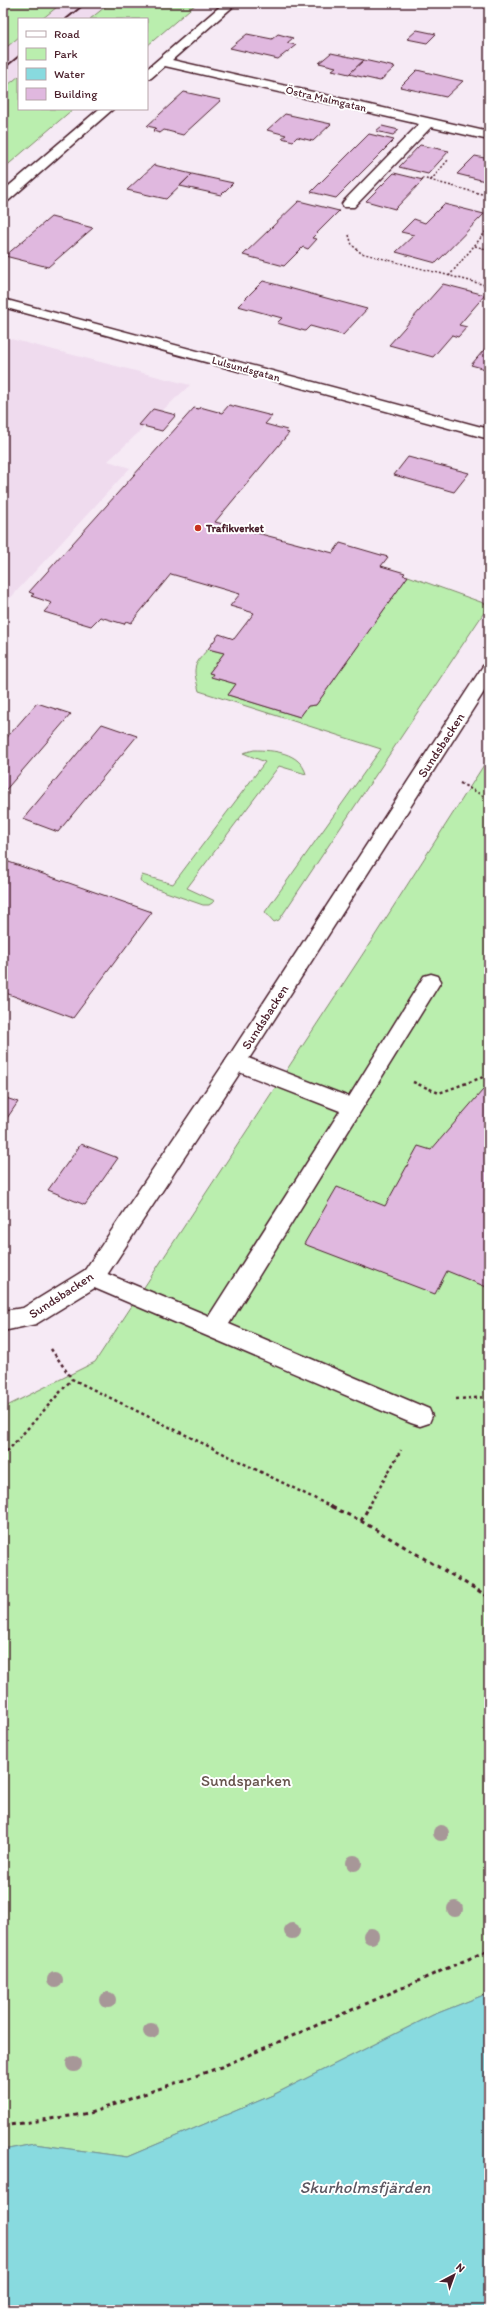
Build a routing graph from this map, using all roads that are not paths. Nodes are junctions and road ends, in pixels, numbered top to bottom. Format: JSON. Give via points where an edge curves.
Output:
{"nodes":[{"id":1,"x":231,"y":3,"type":"edge"},
{"id":2,"x":163,"y":62,"type":"junction"},
{"id":3,"x":148,"y":74,"type":"edge"},
{"id":4,"x":107,"y":110,"type":"edge"},
{"id":5,"x":428,"y":122,"type":"junction"},
{"id":6,"x":489,"y":136,"type":"edge"},
{"id":7,"x":3,"y":198,"type":"edge"},
{"id":8,"x":349,"y":204,"type":"road end"},
{"id":9,"x":3,"y":303,"type":"edge"},
{"id":10,"x":489,"y":434,"type":"edge"},
{"id":11,"x":489,"y":670,"type":"edge"},
{"id":12,"x":431,"y":981,"type":"dead end"},
{"id":13,"x":236,"y":1062,"type":"junction"},
{"id":14,"x":354,"y":1107,"type":"junction"},
{"id":15,"x":93,"y":1277,"type":"junction"},
{"id":16,"x":3,"y":1321,"type":"edge"},
{"id":17,"x":214,"y":1328,"type":"junction"},
{"id":18,"x":420,"y":1416,"type":"dead end"}],
"edges":[{"from":1,"to":2,"type":"street"},
{"from":2,"to":3,"type":"street"},
{"from":2,"to":5,"type":"street","name":"Östra Malmgatan"},
{"from":4,"to":7,"type":"street"},
{"from":5,"to":6,"type":"street","name":"Östra Malmgatan"},
{"from":5,"to":8,"type":"street"},
{"from":9,"to":10,"type":"street","name":"Lulsundsgatan"},
{"from":11,"to":13,"type":"street","name":"Sundsbacken"},
{"from":12,"to":14,"type":"street"},
{"from":13,"to":14,"type":"street"},
{"from":13,"to":15,"type":"street","name":"Sundsbacken"},
{"from":14,"to":17,"type":"street"},
{"from":15,"to":16,"type":"street","name":"Sundsbacken","via":[[28,1318]]},
{"from":15,"to":17,"type":"street"},
{"from":17,"to":18,"type":"street"}]}
